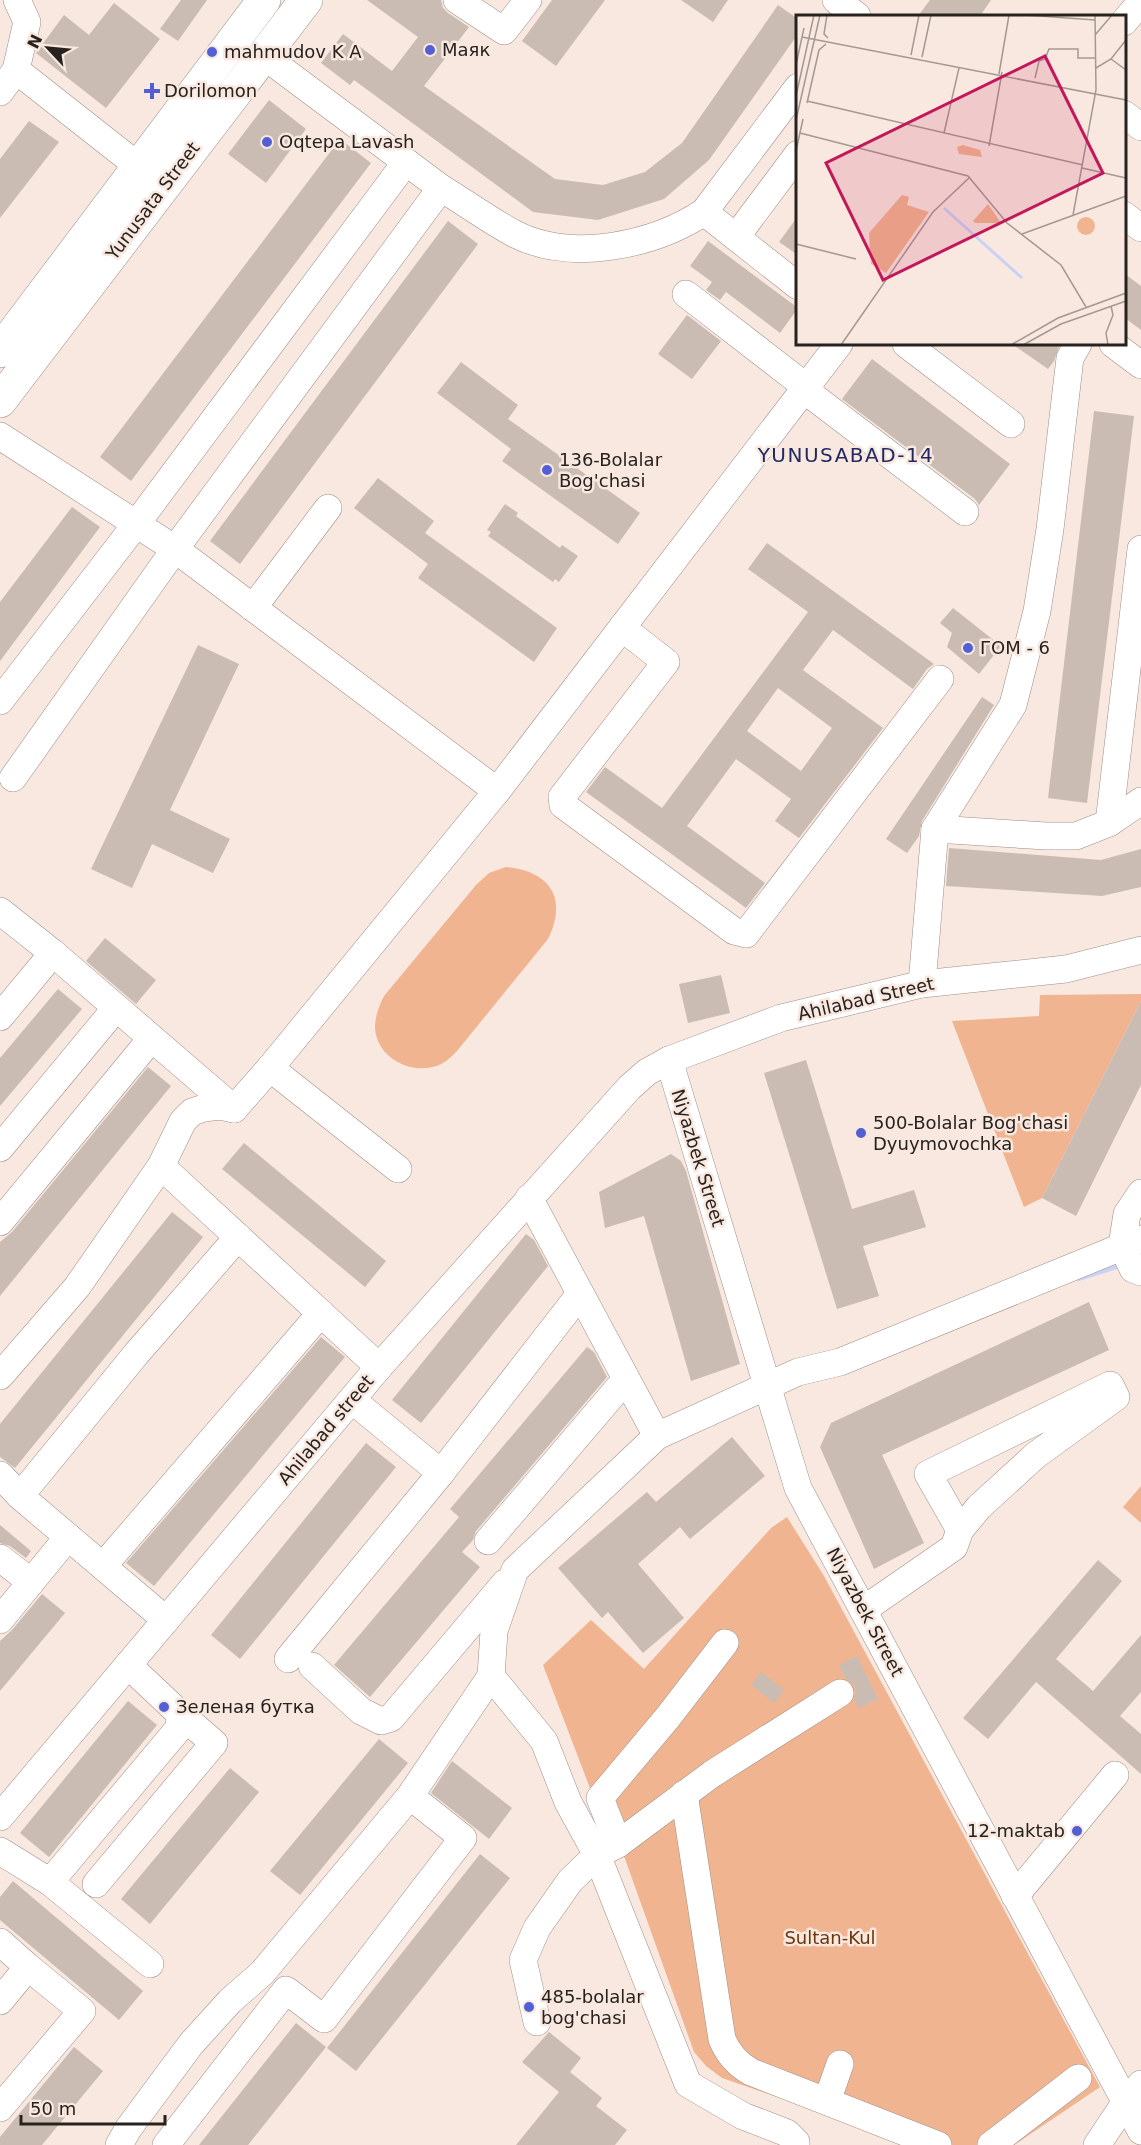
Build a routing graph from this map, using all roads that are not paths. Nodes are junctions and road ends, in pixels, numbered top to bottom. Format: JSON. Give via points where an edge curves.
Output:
{"nodes":[{"id":1,"x":17,"y":0,"type":"edge"},
{"id":2,"x":264,"y":0,"type":"edge"},
{"id":3,"x":306,"y":0,"type":"edge"},
{"id":4,"x":457,"y":0,"type":"edge"},
{"id":5,"x":528,"y":0,"type":"edge"},
{"id":6,"x":1141,"y":2,"type":"edge"},
{"id":7,"x":1126,"y":21,"type":"edge"},
{"id":8,"x":264,"y":56,"type":"junction"},
{"id":9,"x":16,"y":70,"type":"junction"},
{"id":10,"x":796,"y":90,"type":"edge"},
{"id":11,"x":0,"y":92,"type":"edge"},
{"id":12,"x":1126,"y":115,"type":"edge"},
{"id":13,"x":1141,"y":127,"type":"edge"},
{"id":14,"x":796,"y":157,"type":"edge"},
{"id":15,"x":406,"y":162,"type":"junction"},
{"id":16,"x":138,"y":166,"type":"junction"},
{"id":17,"x":441,"y":188,"type":"junction"},
{"id":18,"x":704,"y":212,"type":"junction"},
{"id":19,"x":1126,"y":216,"type":"edge"},
{"id":20,"x":1141,"y":228,"type":"edge"},
{"id":21,"x":736,"y":237,"type":"junction"},
{"id":22,"x":796,"y":284,"type":"edge"},
{"id":23,"x":686,"y":294,"type":"dead end"},
{"id":24,"x":838,"y":345,"type":"edge"},
{"id":25,"x":907,"y":345,"type":"edge"},
{"id":26,"x":1077,"y":345,"type":"edge"},
{"id":27,"x":1114,"y":345,"type":"edge"},
{"id":28,"x":0,"y":351,"type":"edge"},
{"id":29,"x":1141,"y":365,"type":"edge"},
{"id":30,"x":805,"y":386,"type":"junction"},
{"id":31,"x":0,"y":401,"type":"edge"},
{"id":32,"x":1011,"y":424,"type":"dead end"},
{"id":33,"x":0,"y":436,"type":"edge"},
{"id":34,"x":328,"y":508,"type":"dead end"},
{"id":35,"x":965,"y":512,"type":"dead end"},
{"id":36,"x":137,"y":523,"type":"junction"},
{"id":37,"x":175,"y":549,"type":"junction"},
{"id":38,"x":1141,"y":549,"type":"edge"},
{"id":39,"x":254,"y":608,"type":"junction"},
{"id":40,"x":623,"y":626,"type":"junction"},
{"id":41,"x":940,"y":679,"type":"dead end"},
{"id":42,"x":0,"y":701,"type":"edge"},
{"id":43,"x":13,"y":778,"type":"dead end"},
{"id":44,"x":497,"y":791,"type":"junction"},
{"id":45,"x":1141,"y":801,"type":"edge"},
{"id":46,"x":1109,"y":823,"type":"junction"},
{"id":47,"x":935,"y":829,"type":"junction"},
{"id":48,"x":0,"y":911,"type":"edge"},
{"id":49,"x":1141,"y":950,"type":"edge"},
{"id":50,"x":53,"y":953,"type":"junction"},
{"id":51,"x":922,"y":984,"type":"junction"},
{"id":52,"x":116,"y":1008,"type":"junction"},
{"id":53,"x":0,"y":1017,"type":"edge"},
{"id":54,"x":151,"y":1039,"type":"junction"},
{"id":55,"x":669,"y":1060,"type":"junction"},
{"id":56,"x":270,"y":1068,"type":"junction"},
{"id":57,"x":234,"y":1109,"type":"junction"},
{"id":58,"x":0,"y":1148,"type":"edge"},
{"id":59,"x":161,"y":1166,"type":"junction"},
{"id":60,"x":398,"y":1169,"type":"dead end"},
{"id":61,"x":1141,"y":1192,"type":"edge"},
{"id":62,"x":529,"y":1198,"type":"junction"},
{"id":63,"x":0,"y":1222,"type":"edge"},
{"id":64,"x":238,"y":1237,"type":"junction"},
{"id":65,"x":1132,"y":1243,"type":"edge"},
{"id":66,"x":1141,"y":1272,"type":"edge"},
{"id":67,"x":580,"y":1294,"type":"junction"},
{"id":68,"x":321,"y":1313,"type":"junction"},
{"id":69,"x":3,"y":1365,"type":"edge"},
{"id":70,"x":379,"y":1367,"type":"junction"},
{"id":71,"x":626,"y":1379,"type":"junction"},
{"id":72,"x":766,"y":1385,"type":"junction"},
{"id":73,"x":352,"y":1400,"type":"junction"},
{"id":74,"x":657,"y":1436,"type":"junction"},
{"id":75,"x":441,"y":1473,"type":"junction"},
{"id":76,"x":0,"y":1475,"type":"edge"},
{"id":77,"x":20,"y":1496,"type":"junction"},
{"id":78,"x":960,"y":1530,"type":"junction"},
{"id":79,"x":68,"y":1537,"type":"junction"},
{"id":80,"x":489,"y":1541,"type":"dead end"},
{"id":81,"x":0,"y":1558,"type":"edge"},
{"id":82,"x":103,"y":1566,"type":"junction"},
{"id":83,"x":515,"y":1570,"type":"junction"},
{"id":84,"x":31,"y":1582,"type":"junction"},
{"id":85,"x":863,"y":1610,"type":"junction"},
{"id":86,"x":0,"y":1620,"type":"edge"},
{"id":87,"x":166,"y":1620,"type":"junction"},
{"id":88,"x":725,"y":1643,"type":"dead end"},
{"id":89,"x":129,"y":1665,"type":"junction"},
{"id":90,"x":491,"y":1676,"type":"junction"},
{"id":91,"x":840,"y":1693,"type":"dead end"},
{"id":92,"x":179,"y":1713,"type":"junction"},
{"id":93,"x":1114,"y":1775,"type":"dead end"},
{"id":94,"x":684,"y":1794,"type":"junction"},
{"id":95,"x":410,"y":1796,"type":"junction"},
{"id":96,"x":0,"y":1817,"type":"edge"},
{"id":97,"x":607,"y":1850,"type":"junction"},
{"id":98,"x":0,"y":1851,"type":"edge"},
{"id":99,"x":50,"y":1882,"type":"junction"},
{"id":100,"x":96,"y":1884,"type":"dead end"},
{"id":101,"x":1015,"y":1896,"type":"junction"},
{"id":102,"x":0,"y":1942,"type":"edge"},
{"id":103,"x":150,"y":1964,"type":"dead end"},
{"id":104,"x":28,"y":1967,"type":"junction"},
{"id":105,"x":262,"y":1973,"type":"junction"},
{"id":106,"x":286,"y":1990,"type":"junction"},
{"id":107,"x":0,"y":2001,"type":"edge"},
{"id":108,"x":537,"y":2022,"type":"dead end"},
{"id":109,"x":840,"y":2064,"type":"dead end"},
{"id":110,"x":1078,"y":2078,"type":"dead end"},
{"id":111,"x":1133,"y":2093,"type":"edge"},
{"id":112,"x":827,"y":2101,"type":"junction"},
{"id":113,"x":0,"y":2108,"type":"edge"},
{"id":114,"x":1141,"y":2131,"type":"edge"},
{"id":115,"x":119,"y":2145,"type":"edge"},
{"id":116,"x":166,"y":2145,"type":"edge"},
{"id":117,"x":796,"y":2145,"type":"edge"},
{"id":118,"x":938,"y":2145,"type":"edge"},
{"id":119,"x":991,"y":2145,"type":"edge"},
{"id":120,"x":1097,"y":2145,"type":"edge"}],
"edges":[{"from":1,"to":9,"type":"street","via":[[27,22]]},
{"from":2,"to":16,"type":"main road","name":"Yunusata Street"},
{"from":3,"to":8,"type":"main road","name":"Yunusata Street"},
{"from":4,"to":5,"type":"street","via":[[504,31]]},
{"from":6,"to":7,"type":"street"},
{"from":8,"to":15,"type":"street"},
{"from":8,"to":31,"type":"main road","name":"Yunusata Street"},
{"from":9,"to":11,"type":"street"},
{"from":9,"to":16,"type":"street"},
{"from":10,"to":18,"type":"street"},
{"from":12,"to":13,"type":"street"},
{"from":14,"to":21,"type":"street"},
{"from":15,"to":17,"type":"street"},
{"from":15,"to":36,"type":"street"},
{"from":16,"to":28,"type":"main road","name":"Yunusata Street"},
{"from":17,"to":18,"type":"street","via":[[517,235],[565,247],[630,244],[686,224]]},
{"from":17,"to":37,"type":"street"},
{"from":18,"to":21,"type":"street"},
{"from":19,"to":20,"type":"street"},
{"from":21,"to":22,"type":"street"},
{"from":23,"to":30,"type":"street"},
{"from":24,"to":30,"type":"street"},
{"from":25,"to":32,"type":"street"},
{"from":26,"to":47,"type":"street","via":[[1070,358],[1037,611],[1013,705]]},
{"from":27,"to":29,"type":"street"},
{"from":30,"to":35,"type":"street","via":[[815,398]]},
{"from":30,"to":40,"type":"street"},
{"from":33,"to":36,"type":"street"},
{"from":34,"to":39,"type":"street"},
{"from":36,"to":37,"type":"street"},
{"from":36,"to":42,"type":"street"},
{"from":37,"to":39,"type":"street"},
{"from":37,"to":43,"type":"street"},
{"from":38,"to":46,"type":"street"},
{"from":39,"to":44,"type":"street"},
{"from":40,"to":41,"type":"street","via":[[666,662],[562,797],[563,805],[734,931],[746,934]]},
{"from":40,"to":44,"type":"street"},
{"from":44,"to":56,"type":"street"},
{"from":45,"to":46,"type":"street"},
{"from":46,"to":47,"type":"street","via":[[1077,836]]},
{"from":47,"to":51,"type":"street"},
{"from":48,"to":50,"type":"street"},
{"from":49,"to":51,"type":"street","name":"Ahilabad Street","via":[[1066,969]]},
{"from":50,"to":52,"type":"street"},
{"from":50,"to":53,"type":"street"},
{"from":51,"to":55,"type":"street","name":"Ahilabad Street","via":[[781,1018]]},
{"from":52,"to":54,"type":"street"},
{"from":52,"to":58,"type":"street"},
{"from":54,"to":57,"type":"street"},
{"from":54,"to":63,"type":"street"},
{"from":55,"to":62,"type":"street","name":"Ahilabad street","via":[[629,1088]]},
{"from":55,"to":72,"type":"street","name":"Niyazbek Street"},
{"from":56,"to":57,"type":"street"},
{"from":56,"to":60,"type":"street"},
{"from":57,"to":59,"type":"street","via":[[219,1106],[192,1112],[183,1121]]},
{"from":59,"to":64,"type":"street"},
{"from":59,"to":69,"type":"street","via":[[76,1287]]},
{"from":61,"to":65,"type":"street","via":[[1127,1214]]},
{"from":62,"to":67,"type":"street"},
{"from":62,"to":70,"type":"street","name":"Ahilabad street"},
{"from":64,"to":68,"type":"street"},
{"from":64,"to":77,"type":"street"},
{"from":65,"to":66,"type":"street","via":[[1133,1269]]},
{"from":65,"to":72,"type":"street","via":[[840,1362]]},
{"from":67,"to":71,"type":"street"},
{"from":67,"to":75,"type":"street"},
{"from":68,"to":70,"type":"street"},
{"from":68,"to":82,"type":"street"},
{"from":70,"to":73,"type":"street","name":"Ahilabad street"},
{"from":71,"to":74,"type":"street"},
{"from":71,"to":80,"type":"street"},
{"from":72,"to":74,"type":"street"},
{"from":72,"to":85,"type":"street","name":"Niyazbek Street","via":[[798,1488]]},
{"from":73,"to":75,"type":"street"},
{"from":73,"to":87,"type":"street","name":"Ahilabad street"},
{"from":74,"to":83,"type":"street"},
{"from":75,"to":83,"type":"street","via":[[300,1662],[361,1711],[381,1720],[391,1718]]},
{"from":76,"to":77,"type":"street"},
{"from":77,"to":79,"type":"street"},
{"from":78,"to":78,"type":"street","via":[[979,1507],[1036,1455],[1116,1397],[1110,1385],[928,1474]]},
{"from":78,"to":85,"type":"street","via":[[954,1546]]},
{"from":79,"to":82,"type":"street"},
{"from":79,"to":84,"type":"street"},
{"from":81,"to":84,"type":"street"},
{"from":82,"to":87,"type":"street"},
{"from":83,"to":90,"type":"street","via":[[494,1631]]},
{"from":84,"to":86,"type":"street"},
{"from":85,"to":101,"type":"street","name":"Niyazbek Street"},
{"from":87,"to":89,"type":"street","name":"Ahilabad street"},
{"from":88,"to":97,"type":"street","via":[[668,1718],[600,1797]]},
{"from":89,"to":92,"type":"street"},
{"from":89,"to":96,"type":"street","name":"Ahilabad street"},
{"from":90,"to":95,"type":"street"},
{"from":90,"to":97,"type":"street","via":[[544,1741],[568,1802]]},
{"from":91,"to":94,"type":"street"},
{"from":92,"to":99,"type":"street","via":[[180,1727]]},
{"from":92,"to":100,"type":"street","via":[[214,1743]]},
{"from":93,"to":101,"type":"street"},
{"from":94,"to":97,"type":"street"},
{"from":94,"to":112,"type":"street","via":[[722,2039],[727,2050],[751,2072]]},
{"from":95,"to":105,"type":"street"},
{"from":95,"to":106,"type":"street","via":[[463,1838],[324,2019]]},
{"from":97,"to":108,"type":"street","via":[[570,1881],[537,1928],[523,1960]]},
{"from":97,"to":117,"type":"street","via":[[688,2084],[743,2116],[787,2133]]},
{"from":98,"to":99,"type":"street"},
{"from":99,"to":103,"type":"street"},
{"from":101,"to":111,"type":"street","name":"Niyazbek Street"},
{"from":102,"to":104,"type":"street"},
{"from":104,"to":107,"type":"street"},
{"from":104,"to":113,"type":"street","via":[[82,2011]]},
{"from":105,"to":106,"type":"street"},
{"from":105,"to":115,"type":"street","via":[[190,2044]]},
{"from":106,"to":116,"type":"street"},
{"from":109,"to":112,"type":"street"},
{"from":110,"to":119,"type":"street"},
{"from":111,"to":114,"type":"street","name":"Niyazbek Street"},
{"from":111,"to":120,"type":"street"},
{"from":112,"to":118,"type":"street"}]}
